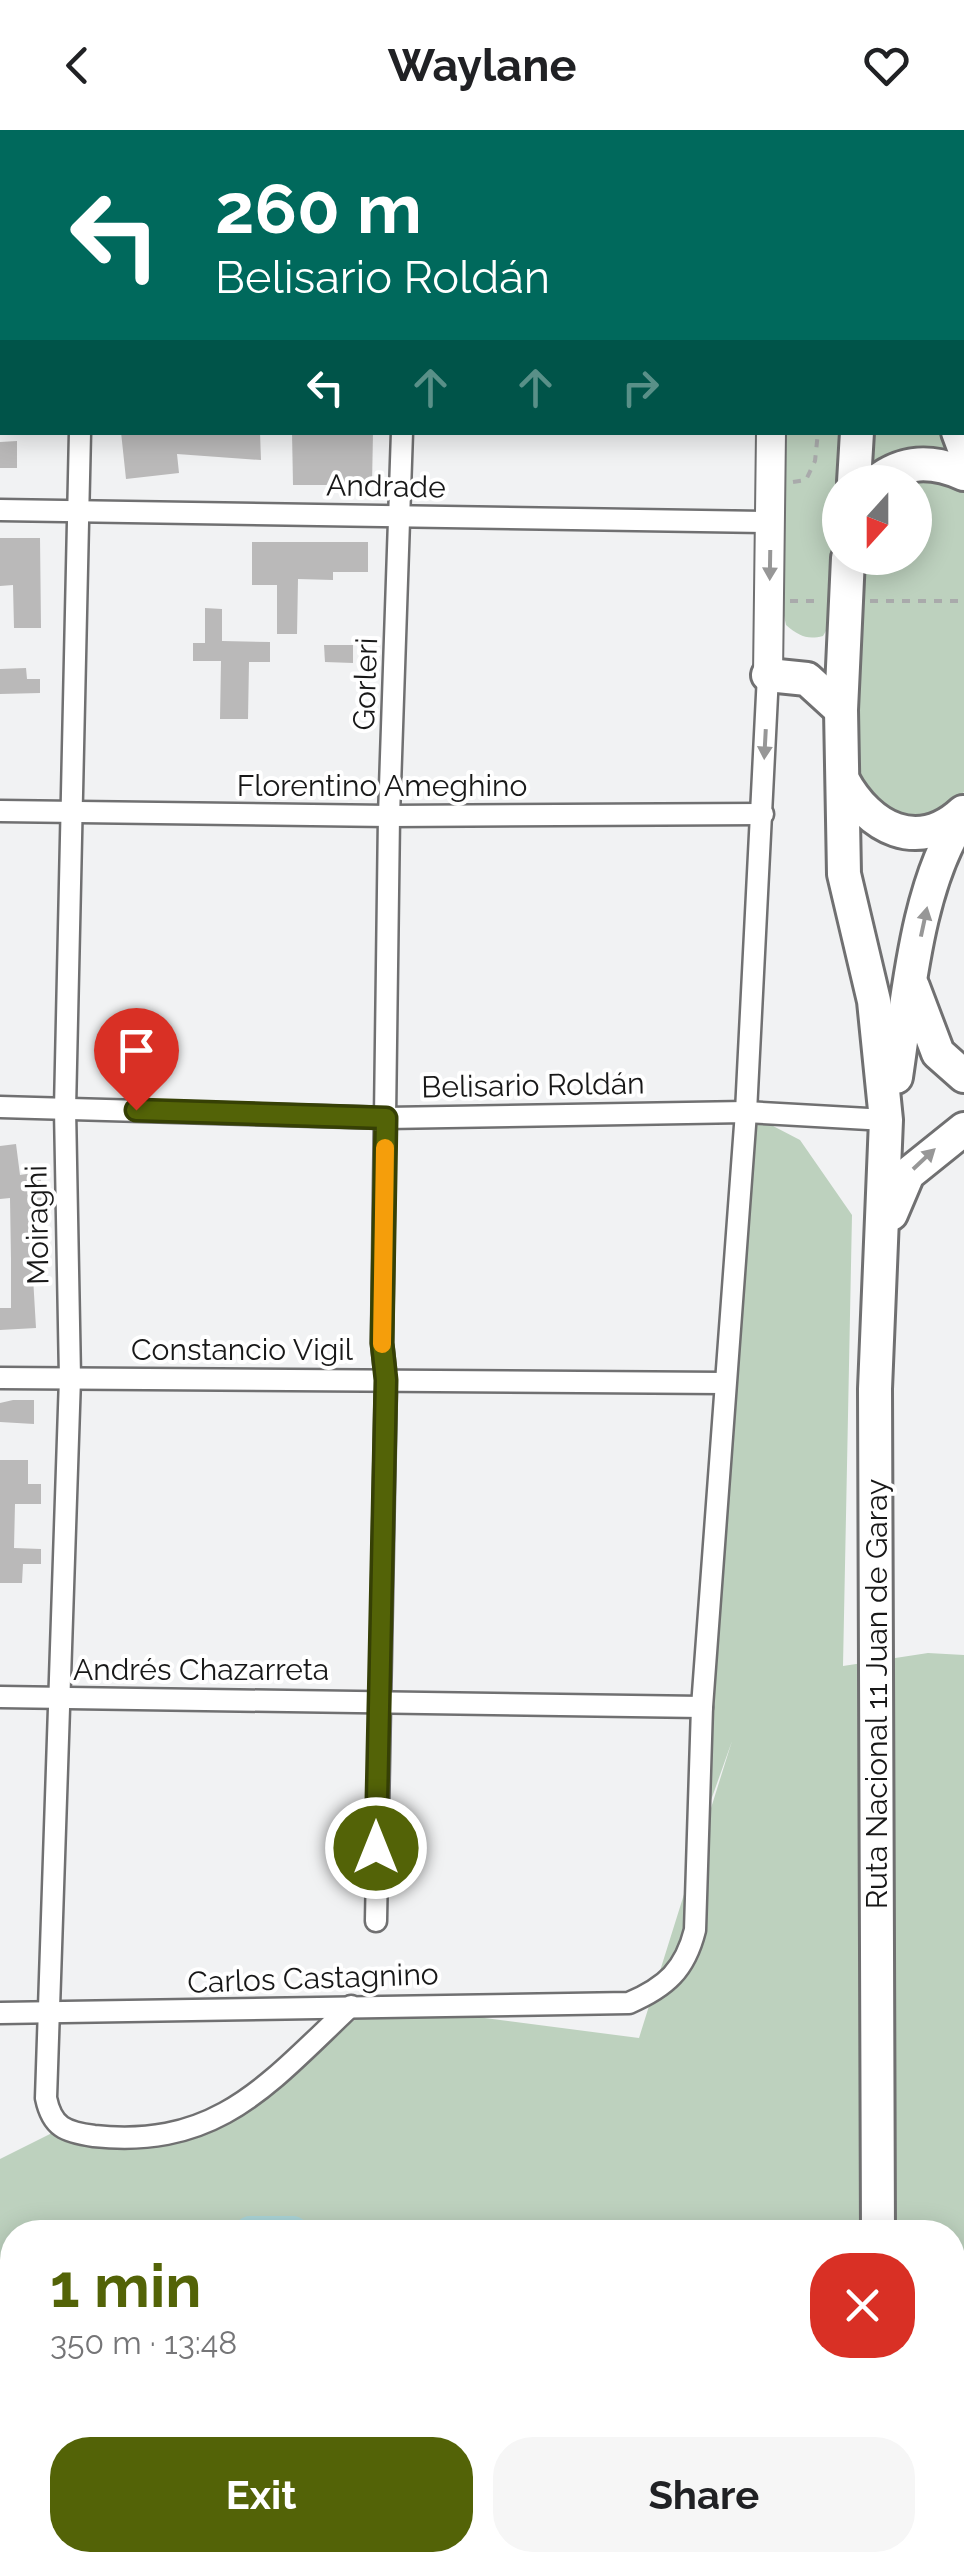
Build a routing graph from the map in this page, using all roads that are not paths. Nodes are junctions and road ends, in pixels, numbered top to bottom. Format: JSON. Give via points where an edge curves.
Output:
{"nodes":[{"id":1,"x":80,"y":435,"type":"edge"},
{"id":2,"x":402,"y":435,"type":"edge"},
{"id":3,"x":771,"y":435,"type":"edge"},
{"id":4,"x":857,"y":435,"type":"edge"},
{"id":5,"x":855,"y":465,"type":"edge"},
{"id":6,"x":907,"y":465,"type":"edge"},
{"id":7,"x":964,"y":474,"type":"edge"},
{"id":8,"x":0,"y":510,"type":"edge"},
{"id":9,"x":80,"y":512,"type":"junction"},
{"id":10,"x":402,"y":517,"type":"junction"},
{"id":11,"x":771,"y":522,"type":"junction"},
{"id":12,"x":847,"y":575,"type":"edge"},
{"id":13,"x":842,"y":654,"type":"junction"},
{"id":14,"x":768,"y":675,"type":"junction"},
{"id":15,"x":807,"y":679,"type":"junction"},
{"id":16,"x":840,"y":710,"type":"junction"},
{"id":17,"x":843,"y":780,"type":"junction"},
{"id":18,"x":0,"y":810,"type":"edge"},
{"id":19,"x":71,"y":813,"type":"junction"},
{"id":20,"x":964,"y":813,"type":"edge"},
{"id":21,"x":764,"y":814,"type":"junction"},
{"id":22,"x":390,"y":816,"type":"junction"},
{"id":23,"x":912,"y":981,"type":"junction"},
{"id":24,"x":964,"y":1076,"type":"edge"},
{"id":25,"x":0,"y":1107,"type":"edge"},
{"id":26,"x":65,"y":1108,"type":"junction"},
{"id":27,"x":746,"y":1112,"type":"junction"},
{"id":28,"x":386,"y":1118,"type":"junction"},
{"id":29,"x":886,"y":1120,"type":"junction"},
{"id":30,"x":964,"y":1129,"type":"edge"},
{"id":31,"x":885,"y":1156,"type":"junction"},
{"id":32,"x":881,"y":1267,"type":"junction"},
{"id":33,"x":0,"y":1378,"type":"edge"},
{"id":34,"x":70,"y":1378,"type":"junction"},
{"id":35,"x":386,"y":1380,"type":"junction"},
{"id":36,"x":724,"y":1382,"type":"junction"},
{"id":37,"x":0,"y":1697,"type":"edge"},
{"id":38,"x":63,"y":1698,"type":"junction"},
{"id":39,"x":377,"y":1701,"type":"junction"},
{"id":40,"x":702,"y":1708,"type":"junction"},
{"id":41,"x":376,"y":1921,"type":"dead end"},
{"id":42,"x":351,"y":2006,"type":"junction"},
{"id":43,"x":0,"y":2013,"type":"edge"},
{"id":44,"x":50,"y":2016,"type":"junction"},
{"id":45,"x":878,"y":2220,"type":"edge"}],
"edges":[{"from":1,"to":9,"type":"street","name":"Moiraghi"},
{"from":2,"to":10,"type":"street","name":"Gorleri"},
{"from":3,"to":11,"type":"main road"},
{"from":4,"to":5,"type":"main road"},
{"from":6,"to":7,"type":"main road","via":[[940,464]]},
{"from":8,"to":9,"type":"street","name":"Andrade"},
{"from":9,"to":10,"type":"street","name":"Andrade"},
{"from":9,"to":19,"type":"street","name":"Moiraghi"},
{"from":10,"to":11,"type":"street","name":"Andrade"},
{"from":10,"to":22,"type":"street","name":"Gorleri"},
{"from":11,"to":14,"type":"main road","one_way":true},
{"from":12,"to":13,"type":"main road","name":"Ruta Nacional 11 Juan de Garay"},
{"from":13,"to":15,"type":"main road"},
{"from":13,"to":16,"type":"main road","name":"Ruta Nacional 11 Juan de Garay"},
{"from":14,"to":15,"type":"main road"},
{"from":14,"to":21,"type":"street","one_way":true},
{"from":15,"to":16,"type":"main road"},
{"from":16,"to":17,"type":"main road","name":"Ruta Nacional 11 Juan de Garay"},
{"from":17,"to":20,"type":"main road","name":"Ruta Nacional 11 Juan de Garay","via":[[856,804],[892,831],[926,833]]},
{"from":17,"to":29,"type":"main road","name":"Ruta Nacional 11 Juan de Garay","via":[[846,887],[874,1001]]},
{"from":18,"to":19,"type":"street","name":"Florentino Ameghino"},
{"from":19,"to":22,"type":"street","name":"Florentino Ameghino"},
{"from":19,"to":26,"type":"street","name":"Moiraghi"},
{"from":23,"to":20,"type":"main road","name":"Ruta Nacional 11 Juan de Garay","one_way":true,"via":[[943,850]]},
{"from":21,"to":22,"type":"street","name":"Florentino Ameghino"},
{"from":21,"to":27,"type":"street"},
{"from":22,"to":28,"type":"street","name":"Gorleri"},
{"from":23,"to":24,"type":"main road","via":[[930,1038]]},
{"from":23,"to":31,"type":"main road","name":"Ruta Nacional 11 Juan de Garay"},
{"from":25,"to":26,"type":"street","name":"Belisario Roldán"},
{"from":26,"to":28,"type":"street","name":"Belisario Roldán"},
{"from":26,"to":34,"type":"street","name":"Moiraghi"},
{"from":27,"to":28,"type":"street","name":"Belisario Roldán"},
{"from":27,"to":29,"type":"street","name":"Belisario Roldán"},
{"from":27,"to":36,"type":"street"},
{"from":28,"to":35,"type":"street","name":"Gorleri"},
{"from":29,"to":31,"type":"main road","name":"Ruta Nacional 11 Juan de Garay"},
{"from":32,"to":30,"type":"main road","one_way":true,"via":[[894,1199],[908,1174]]},
{"from":31,"to":32,"type":"main road","name":"Ruta Nacional 11 Juan de Garay"},
{"from":32,"to":45,"type":"main road","name":"Ruta Nacional 11 Juan de Garay","via":[[874,1389]]},
{"from":33,"to":34,"type":"street","name":"Constancio Vigil"},
{"from":34,"to":35,"type":"street","name":"Constancio Vigil"},
{"from":34,"to":38,"type":"street","name":"Moiraghi"},
{"from":35,"to":36,"type":"street","name":"Constancio Vigil"},
{"from":35,"to":39,"type":"street","name":"Gorleri"},
{"from":36,"to":40,"type":"street"},
{"from":37,"to":38,"type":"street","name":"Andrés Chazarreta"},
{"from":38,"to":39,"type":"street","name":"Andrés Chazarreta"},
{"from":38,"to":44,"type":"street","name":"Moiraghi"},
{"from":39,"to":40,"type":"street","name":"Andrés Chazarreta"},
{"from":39,"to":41,"type":"street","name":"Gorleri"},
{"from":40,"to":42,"type":"street","name":"Carlos Castagnino","via":[[695,1930],[688,1957],[657,1991],[629,2003]]},
{"from":42,"to":44,"type":"street","name":"Carlos Castagnino"},
{"from":42,"to":44,"type":"street","name":"Moiraghi","via":[[230,2113],[197,2127],[128,2139],[60,2129],[50,2118]]},
{"from":43,"to":44,"type":"street","name":"Carlos Castagnino"}]}
